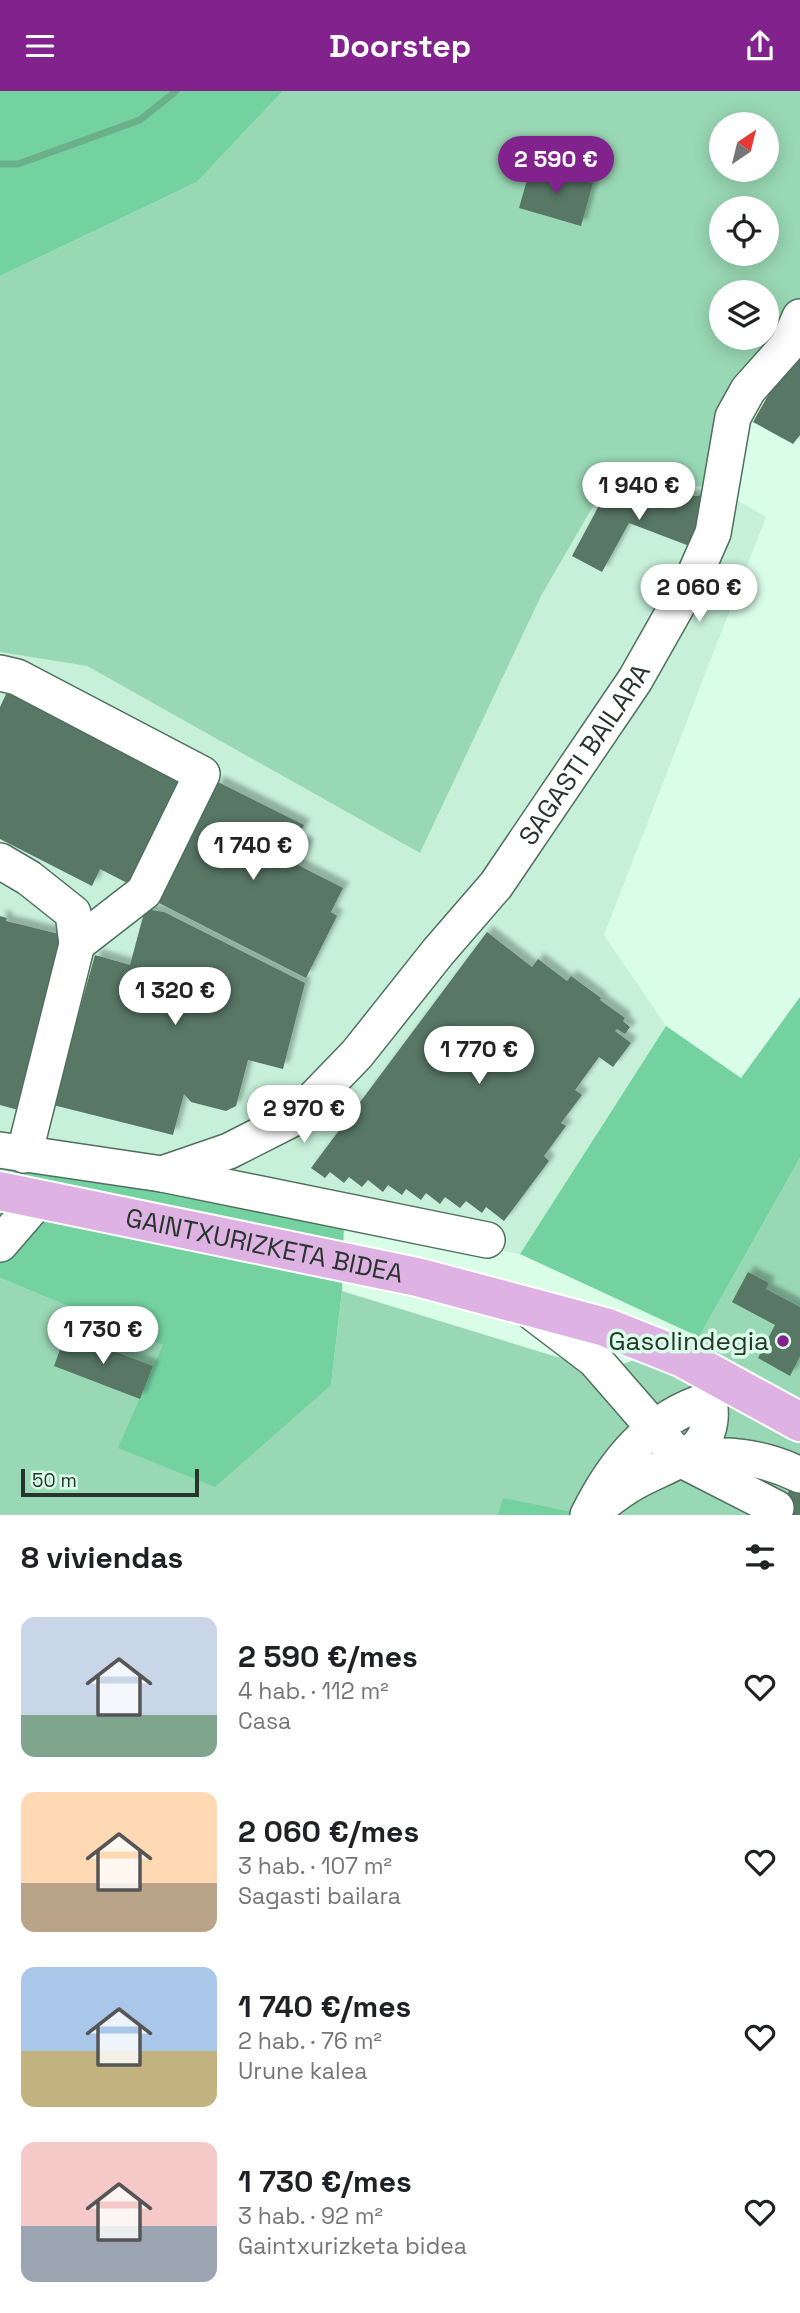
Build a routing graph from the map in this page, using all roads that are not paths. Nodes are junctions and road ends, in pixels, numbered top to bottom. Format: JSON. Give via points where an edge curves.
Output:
{"nodes":[{"id":1,"x":800,"y":319,"type":"edge"},
{"id":2,"x":0,"y":673,"type":"edge"},
{"id":3,"x":0,"y":861,"type":"edge"},
{"id":4,"x":77,"y":944,"type":"junction"},
{"id":5,"x":12,"y":1153,"type":"edge"},
{"id":6,"x":162,"y":1174,"type":"junction"},
{"id":7,"x":0,"y":1191,"type":"edge"},
{"id":8,"x":39,"y":1199,"type":"junction"},
{"id":9,"x":487,"y":1240,"type":"dead end"},
{"id":10,"x":0,"y":1244,"type":"edge"},
{"id":11,"x":525,"y":1307,"type":"junction"},
{"id":12,"x":683,"y":1358,"type":"junction"},
{"id":13,"x":612,"y":1378,"type":"junction"},
{"id":14,"x":709,"y":1400,"type":"junction"},
{"id":15,"x":800,"y":1422,"type":"edge"},
{"id":16,"x":654,"y":1427,"type":"junction"},
{"id":17,"x":800,"y":1434,"type":"edge"},
{"id":18,"x":800,"y":1450,"type":"edge"},
{"id":19,"x":682,"y":1460,"type":"junction"},
{"id":20,"x":800,"y":1475,"type":"edge"},
{"id":21,"x":593,"y":1505,"type":"edge"},
{"id":22,"x":776,"y":1508,"type":"dead end"}],
"edges":[{"from":1,"to":6,"type":"street","name":"SAGASTI BAILARA","via":[[788,345],[748,390],[733,417],[713,533],[695,574],[635,680],[496,885],[357,1054],[296,1117],[229,1151]]},
{"from":2,"to":4,"type":"street","via":[[18,677],[202,774],[144,892]]},
{"from":3,"to":4,"type":"street","via":[[73,913]]},
{"from":4,"to":5,"type":"street"},
{"from":5,"to":6,"type":"street"},
{"from":6,"to":9,"type":"street"},
{"from":7,"to":8,"type":"main road","name":"GAINTXURIZKETA BIDEA"},
{"from":8,"to":10,"type":"street"},
{"from":8,"to":11,"type":"main road","name":"GAINTXURIZKETA BIDEA","via":[[416,1277]]},
{"from":11,"to":12,"type":"main road","name":"GAINTXURIZKETA BIDEA","via":[[605,1327]]},
{"from":11,"to":13,"type":"street","via":[[573,1341]]},
{"from":11,"to":14,"type":"main road","name":"GAINTXURIZKETA BIDEA"},
{"from":12,"to":14,"type":"main road"},
{"from":12,"to":15,"type":"main road","name":"GAINTXURIZKETA BIDEA"},
{"from":13,"to":16,"type":"street"},
{"from":13,"to":21,"type":"street","via":[[619,1431],[611,1468]]},
{"from":14,"to":16,"type":"street"},
{"from":14,"to":17,"type":"main road","name":"GAINTXURIZKETA BIDEA","via":[[736,1402]]},
{"from":14,"to":18,"type":"main road","name":"GAINTXURIZKETA BIDEA"},
{"from":14,"to":19,"type":"street","via":[[707,1433]]},
{"from":16,"to":19,"type":"street"},
{"from":16,"to":21,"type":"street","via":[[637,1443]]},
{"from":19,"to":20,"type":"street","via":[[740,1456]]},
{"from":19,"to":21,"type":"street"},
{"from":19,"to":22,"type":"street"}]}
